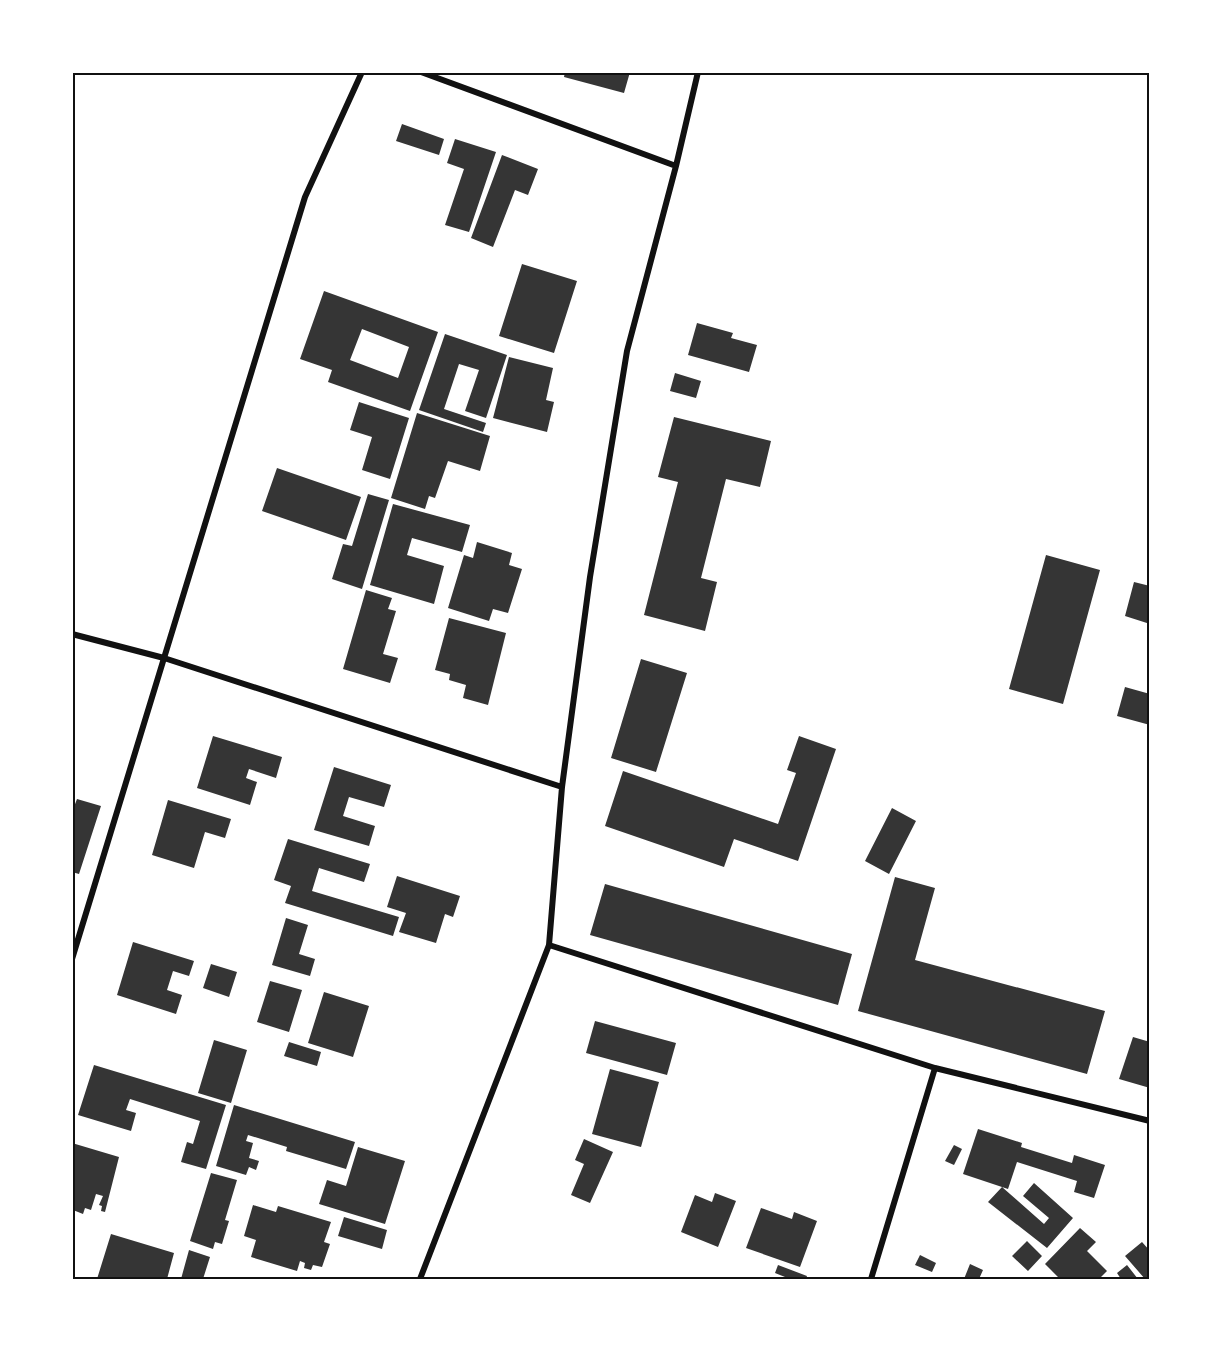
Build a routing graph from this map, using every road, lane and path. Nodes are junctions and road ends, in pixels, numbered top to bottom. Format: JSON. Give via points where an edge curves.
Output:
{"nodes":[{"id":1,"x":362,"y":72,"type":"edge"},
{"id":2,"x":421,"y":72,"type":"edge"},
{"id":3,"x":698,"y":72,"type":"edge"},
{"id":4,"x":676,"y":166,"type":"junction"},
{"id":5,"x":72,"y":634,"type":"edge"},
{"id":6,"x":164,"y":658,"type":"junction"},
{"id":7,"x":562,"y":787,"type":"junction"},
{"id":8,"x":549,"y":945,"type":"junction"},
{"id":9,"x":72,"y":959,"type":"edge"},
{"id":10,"x":935,"y":1068,"type":"junction"},
{"id":11,"x":1150,"y":1121,"type":"edge"},
{"id":12,"x":420,"y":1279,"type":"edge"},
{"id":13,"x":871,"y":1279,"type":"edge"}],
"edges":[{"from":1,"to":6,"type":"street","via":[[305,197]]},
{"from":2,"to":4,"type":"street"},
{"from":3,"to":4,"type":"street"},
{"from":4,"to":7,"type":"street","via":[[627,351],[590,577]]},
{"from":5,"to":6,"type":"street"},
{"from":6,"to":7,"type":"street"},
{"from":6,"to":9,"type":"street"},
{"from":7,"to":8,"type":"street"},
{"from":8,"to":10,"type":"street"},
{"from":8,"to":12,"type":"street"},
{"from":10,"to":11,"type":"street"},
{"from":10,"to":13,"type":"street"}]}
